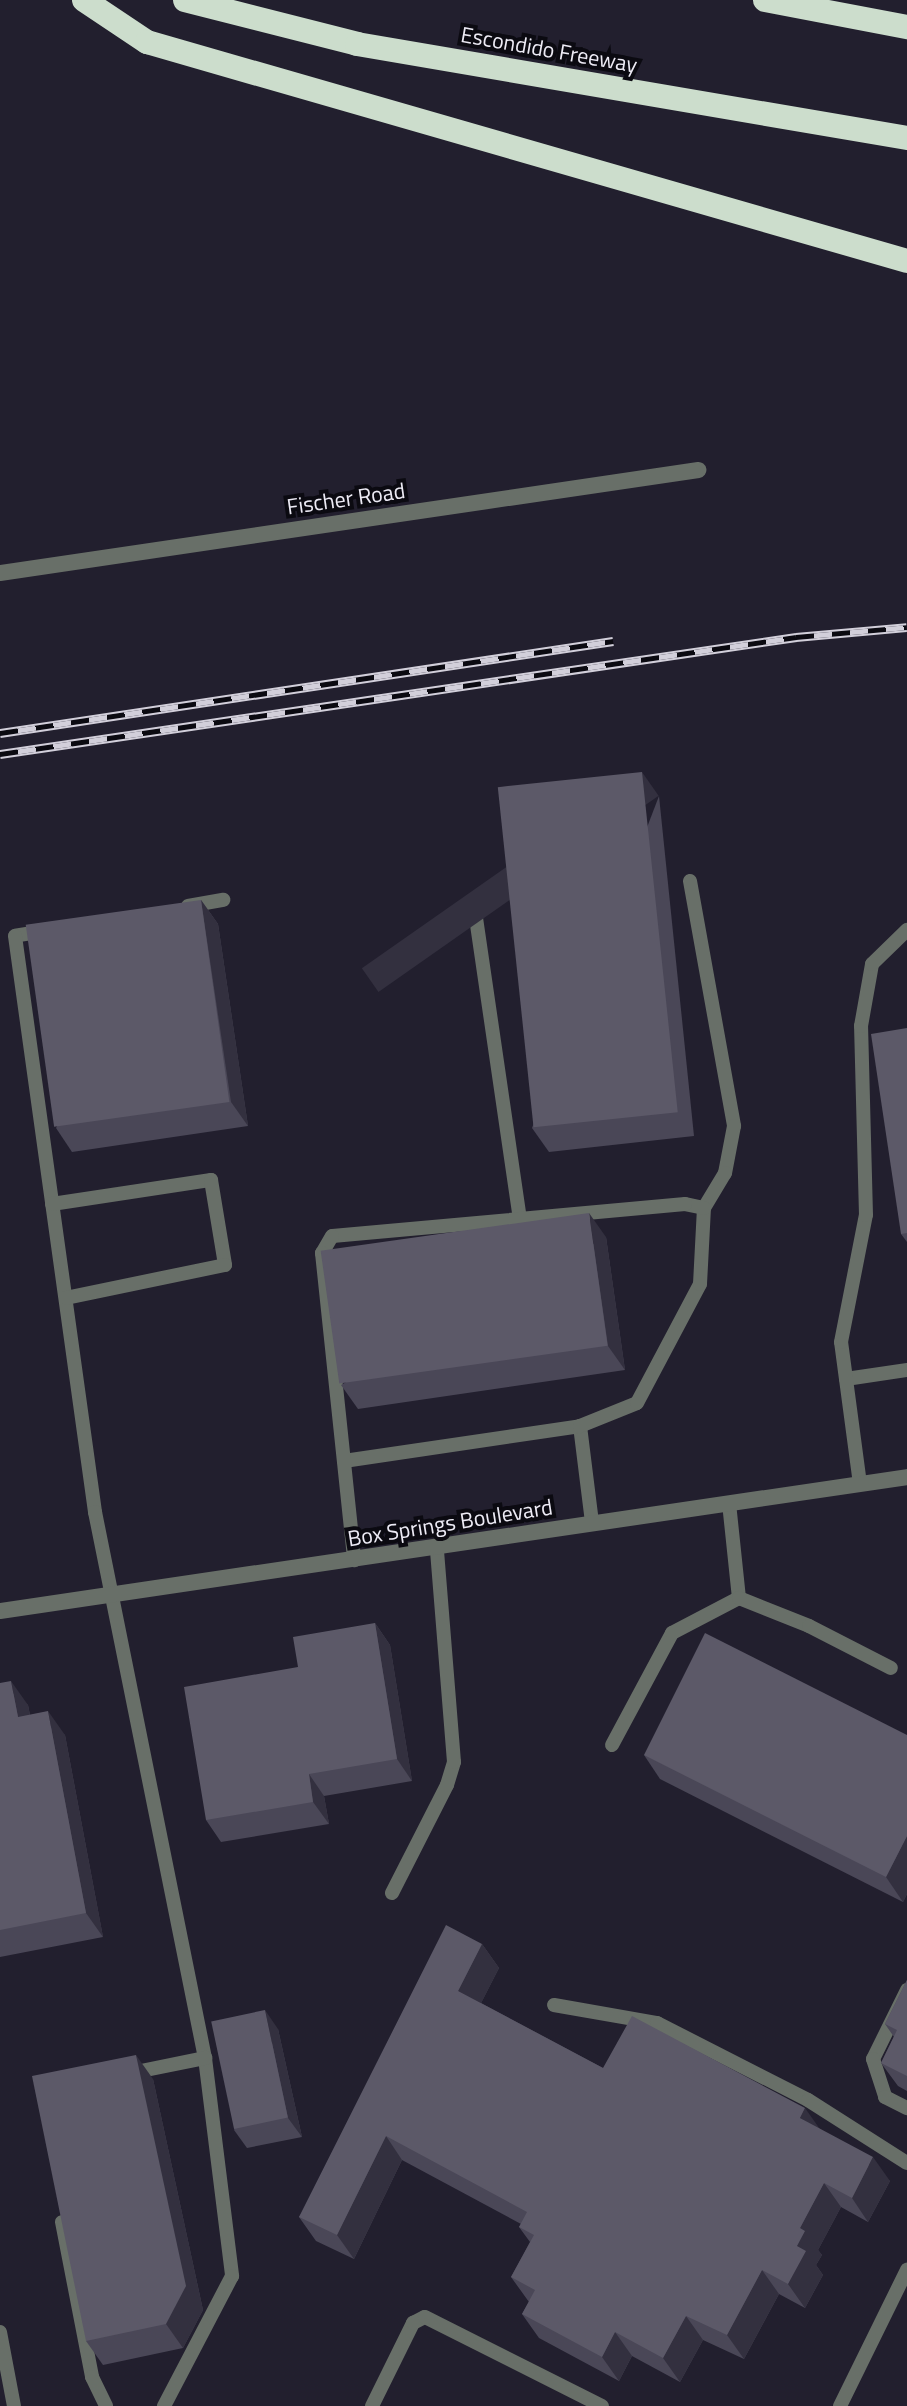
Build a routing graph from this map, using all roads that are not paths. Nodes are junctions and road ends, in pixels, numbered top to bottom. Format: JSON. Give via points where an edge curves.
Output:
{"nodes":[{"id":1,"x":84,"y":0,"type":"edge"},
{"id":2,"x":185,"y":0,"type":"edge"},
{"id":3,"x":765,"y":0,"type":"edge"},
{"id":4,"x":907,"y":27,"type":"edge"},
{"id":5,"x":907,"y":138,"type":"edge"},
{"id":6,"x":907,"y":261,"type":"edge"},
{"id":7,"x":698,"y":470,"type":"dead end"},
{"id":8,"x":0,"y":573,"type":"edge"},
{"id":9,"x":690,"y":881,"type":"dead end"},
{"id":10,"x":223,"y":900,"type":"dead end"},
{"id":11,"x":178,"y":908,"type":"edge"},
{"id":12,"x":475,"y":911,"type":"dead end"},
{"id":13,"x":59,"y":929,"type":"edge"},
{"id":14,"x":907,"y":930,"type":"edge"},
{"id":15,"x":52,"y":1204,"type":"junction"},
{"id":16,"x":704,"y":1208,"type":"junction"},
{"id":17,"x":520,"y":1219,"type":"junction"},
{"id":18,"x":66,"y":1298,"type":"junction"},
{"id":19,"x":907,"y":1370,"type":"edge"},
{"id":20,"x":846,"y":1379,"type":"junction"},
{"id":21,"x":580,"y":1426,"type":"junction"},
{"id":22,"x":344,"y":1461,"type":"junction"},
{"id":23,"x":907,"y":1477,"type":"edge"},
{"id":24,"x":860,"y":1484,"type":"junction"},
{"id":25,"x":729,"y":1503,"type":"junction"},
{"id":26,"x":592,"y":1523,"type":"junction"},
{"id":27,"x":437,"y":1549,"type":"junction"},
{"id":28,"x":354,"y":1560,"type":"junction"},
{"id":29,"x":114,"y":1594,"type":"junction"},
{"id":30,"x":739,"y":1598,"type":"junction"},
{"id":31,"x":0,"y":1611,"type":"edge"},
{"id":32,"x":891,"y":1668,"type":"dead end"},
{"id":33,"x":612,"y":1745,"type":"dead end"},
{"id":34,"x":392,"y":1893,"type":"dead end"},
{"id":35,"x":907,"y":1990,"type":"edge"},
{"id":36,"x":554,"y":2005,"type":"dead end"},
{"id":37,"x":205,"y":2058,"type":"junction"},
{"id":38,"x":113,"y":2077,"type":"edge"},
{"id":39,"x":907,"y":2108,"type":"edge"},
{"id":40,"x":907,"y":2163,"type":"edge"},
{"id":41,"x":60,"y":2212,"type":"edge"},
{"id":42,"x":907,"y":2270,"type":"edge"},
{"id":43,"x":0,"y":2332,"type":"edge"},
{"id":44,"x":14,"y":2406,"type":"edge"},
{"id":45,"x":106,"y":2406,"type":"edge"},
{"id":46,"x":164,"y":2406,"type":"edge"},
{"id":47,"x":372,"y":2406,"type":"edge"},
{"id":48,"x":602,"y":2406,"type":"edge"},
{"id":49,"x":840,"y":2406,"type":"edge"}],
"edges":[{"from":1,"to":6,"type":"highway","via":[[147,42]]},
{"from":2,"to":5,"type":"highway","name":"Escondido Freeway","via":[[357,44]]},
{"from":3,"to":4,"type":"highway"},
{"from":7,"to":8,"type":"street","name":"Fischer Road"},
{"from":9,"to":16,"type":"lane","via":[[734,1126],[725,1173]]},
{"from":10,"to":11,"type":"lane"},
{"from":12,"to":17,"type":"lane"},
{"from":13,"to":15,"type":"lane","via":[[15,936]]},
{"from":14,"to":20,"type":"lane","via":[[872,964],[861,1026],[866,1215],[841,1342]]},
{"from":15,"to":18,"type":"lane"},
{"from":15,"to":18,"type":"lane","via":[[211,1180],[225,1265]]},
{"from":16,"to":17,"type":"lane","via":[[685,1204]]},
{"from":16,"to":21,"type":"lane","via":[[700,1284],[641,1398]]},
{"from":17,"to":22,"type":"lane","via":[[332,1236],[325,1244]]},
{"from":18,"to":29,"type":"lane","via":[[95,1512]]},
{"from":19,"to":20,"type":"lane"},
{"from":20,"to":24,"type":"lane"},
{"from":21,"to":22,"type":"lane"},
{"from":21,"to":26,"type":"lane"},
{"from":22,"to":28,"type":"lane"},
{"from":23,"to":24,"type":"street","name":"Box Springs Boulevard"},
{"from":24,"to":25,"type":"street","name":"Box Springs Boulevard"},
{"from":25,"to":26,"type":"street","name":"Box Springs Boulevard"},
{"from":25,"to":30,"type":"lane"},
{"from":26,"to":27,"type":"street","name":"Box Springs Boulevard"},
{"from":27,"to":28,"type":"street","name":"Box Springs Boulevard"},
{"from":27,"to":34,"type":"lane","via":[[454,1762]]},
{"from":28,"to":29,"type":"street","name":"Box Springs Boulevard"},
{"from":29,"to":31,"type":"street","name":"Box Springs Boulevard"},
{"from":29,"to":37,"type":"lane"},
{"from":30,"to":32,"type":"lane"},
{"from":30,"to":33,"type":"lane","via":[[672,1633]]},
{"from":35,"to":39,"type":"lane","via":[[873,2059],[885,2097]]},
{"from":36,"to":40,"type":"lane","via":[[657,2023],[808,2100]]},
{"from":37,"to":38,"type":"lane"},
{"from":37,"to":46,"type":"lane","via":[[232,2276]]},
{"from":41,"to":45,"type":"lane","via":[[92,2377]]},
{"from":42,"to":49,"type":"lane"},
{"from":43,"to":44,"type":"lane"},
{"from":47,"to":48,"type":"lane","via":[[413,2323],[425,2317]]}]}
